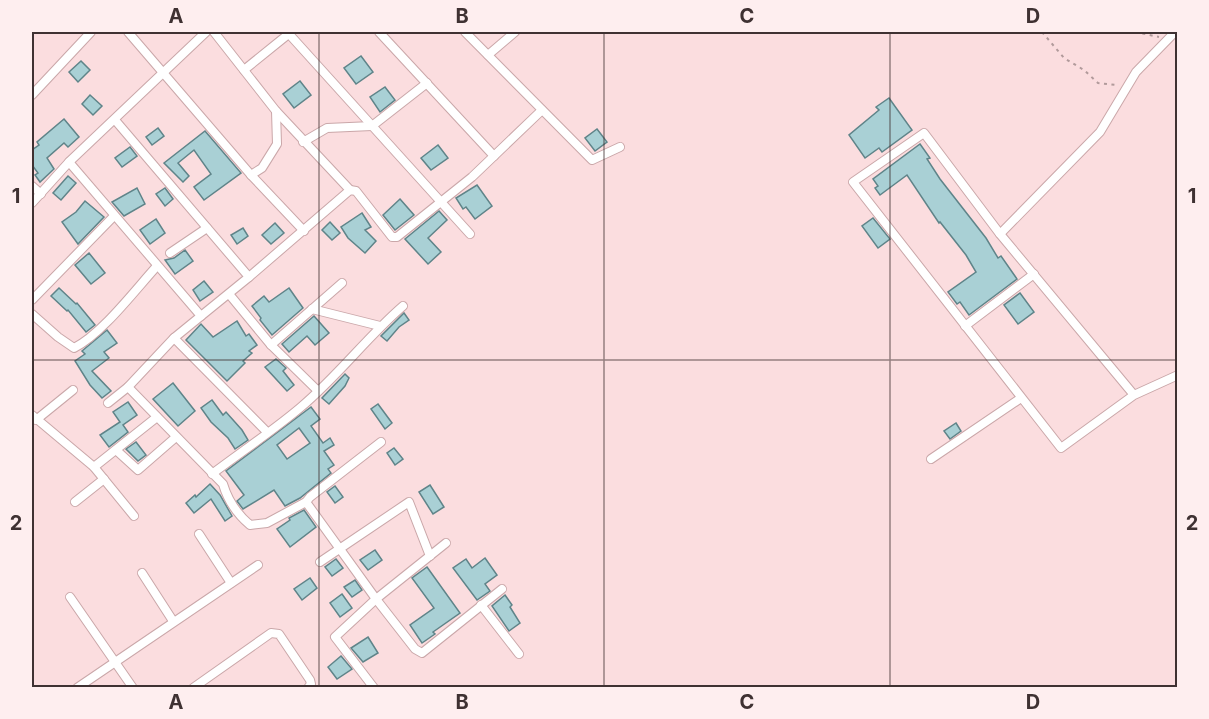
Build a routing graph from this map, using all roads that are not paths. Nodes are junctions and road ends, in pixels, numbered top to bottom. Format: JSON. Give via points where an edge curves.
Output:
{"nodes":[{"id":1,"x":91,"y":32,"type":"edge"},
{"id":2,"x":128,"y":32,"type":"edge"},
{"id":3,"x":207,"y":32,"type":"edge"},
{"id":4,"x":214,"y":32,"type":"edge"},
{"id":5,"x":380,"y":32,"type":"edge"},
{"id":6,"x":465,"y":32,"type":"edge"},
{"id":7,"x":515,"y":32,"type":"edge"},
{"id":8,"x":1175,"y":32,"type":"edge"},
{"id":9,"x":290,"y":33,"type":"edge"},
{"id":10,"x":488,"y":55,"type":"junction"},
{"id":11,"x":244,"y":70,"type":"junction"},
{"id":12,"x":164,"y":72,"type":"junction"},
{"id":13,"x":427,"y":83,"type":"junction"},
{"id":14,"x":32,"y":95,"type":"edge"},
{"id":15,"x":542,"y":110,"type":"junction"},
{"id":16,"x":276,"y":111,"type":"junction"},
{"id":17,"x":115,"y":120,"type":"junction"},
{"id":18,"x":372,"y":126,"type":"junction"},
{"id":19,"x":303,"y":142,"type":"junction"},
{"id":20,"x":620,"y":147,"type":"dead end"},
{"id":21,"x":494,"y":156,"type":"junction"},
{"id":22,"x":69,"y":162,"type":"junction"},
{"id":23,"x":251,"y":175,"type":"junction"},
{"id":24,"x":32,"y":186,"type":"edge"},
{"id":25,"x":350,"y":190,"type":"junction"},
{"id":26,"x":41,"y":194,"type":"junction"},
{"id":27,"x":441,"y":202,"type":"junction"},
{"id":28,"x":32,"y":203,"type":"edge"},
{"id":29,"x":114,"y":216,"type":"junction"},
{"id":30,"x":207,"y":228,"type":"junction"},
{"id":31,"x":304,"y":231,"type":"junction"},
{"id":32,"x":470,"y":234,"type":"dead end"},
{"id":33,"x":1000,"y":234,"type":"junction"},
{"id":34,"x":170,"y":253,"type":"dead end"},
{"id":35,"x":157,"y":266,"type":"junction"},
{"id":36,"x":1034,"y":274,"type":"junction"},
{"id":37,"x":249,"y":277,"type":"junction"},
{"id":38,"x":342,"y":282,"type":"dead end"},
{"id":39,"x":229,"y":294,"type":"junction"},
{"id":40,"x":32,"y":300,"type":"edge"},
{"id":41,"x":403,"y":306,"type":"dead end"},
{"id":42,"x":312,"y":309,"type":"junction"},
{"id":43,"x":32,"y":314,"type":"edge"},
{"id":44,"x":201,"y":316,"type":"junction"},
{"id":45,"x":380,"y":326,"type":"junction"},
{"id":46,"x":965,"y":326,"type":"junction"},
{"id":47,"x":174,"y":338,"type":"junction"},
{"id":48,"x":272,"y":345,"type":"junction"},
{"id":49,"x":1178,"y":375,"type":"edge"},
{"id":50,"x":128,"y":387,"type":"junction"},
{"id":51,"x":73,"y":390,"type":"dead end"},
{"id":52,"x":318,"y":391,"type":"junction"},
{"id":53,"x":1134,"y":395,"type":"junction"},
{"id":54,"x":1021,"y":398,"type":"junction"},
{"id":55,"x":108,"y":403,"type":"dead end"},
{"id":56,"x":157,"y":417,"type":"junction"},
{"id":57,"x":34,"y":418,"type":"edge"},
{"id":58,"x":267,"y":432,"type":"junction"},
{"id":59,"x":176,"y":437,"type":"junction"},
{"id":60,"x":381,"y":442,"type":"dead end"},
{"id":61,"x":116,"y":450,"type":"junction"},
{"id":62,"x":931,"y":459,"type":"dead end"},
{"id":63,"x":94,"y":467,"type":"junction"},
{"id":64,"x":212,"y":474,"type":"junction"},
{"id":65,"x":104,"y":479,"type":"junction"},
{"id":66,"x":75,"y":502,"type":"dead end"},
{"id":67,"x":306,"y":502,"type":"junction"},
{"id":68,"x":134,"y":516,"type":"dead end"},
{"id":69,"x":199,"y":534,"type":"dead end"},
{"id":70,"x":446,"y":543,"type":"dead end"},
{"id":71,"x":338,"y":549,"type":"junction"},
{"id":72,"x":430,"y":556,"type":"junction"},
{"id":73,"x":320,"y":562,"type":"dead end"},
{"id":74,"x":258,"y":565,"type":"dead end"},
{"id":75,"x":142,"y":573,"type":"dead end"},
{"id":76,"x":231,"y":583,"type":"junction"},
{"id":77,"x":502,"y":589,"type":"dead end"},
{"id":78,"x":70,"y":597,"type":"dead end"},
{"id":79,"x":376,"y":599,"type":"junction"},
{"id":80,"x":482,"y":605,"type":"junction"},
{"id":81,"x":173,"y":621,"type":"junction"},
{"id":82,"x":519,"y":654,"type":"dead end"},
{"id":83,"x":116,"y":661,"type":"junction"},
{"id":84,"x":77,"y":687,"type":"edge"},
{"id":85,"x":133,"y":687,"type":"edge"},
{"id":86,"x":193,"y":687,"type":"edge"},
{"id":87,"x":308,"y":687,"type":"edge"},
{"id":88,"x":374,"y":687,"type":"edge"}],
"edges":[{"from":1,"to":14,"type":"street"},
{"from":2,"to":12,"type":"street"},
{"from":3,"to":12,"type":"street"},
{"from":4,"to":11,"type":"street"},
{"from":5,"to":13,"type":"street"},
{"from":6,"to":10,"type":"street"},
{"from":7,"to":10,"type":"street"},
{"from":8,"to":33,"type":"street","via":[[1136,72],[1100,132]]},
{"from":9,"to":11,"type":"street"},
{"from":9,"to":18,"type":"street"},
{"from":10,"to":15,"type":"street"},
{"from":11,"to":16,"type":"street"},
{"from":12,"to":17,"type":"street"},
{"from":12,"to":23,"type":"street"},
{"from":13,"to":18,"type":"street"},
{"from":13,"to":21,"type":"street"},
{"from":15,"to":20,"type":"street","via":[[592,160]]},
{"from":15,"to":21,"type":"street"},
{"from":16,"to":19,"type":"street"},
{"from":16,"to":23,"type":"street","via":[[277,144],[262,168]]},
{"from":17,"to":22,"type":"street"},
{"from":17,"to":30,"type":"street"},
{"from":18,"to":19,"type":"street","via":[[327,128]]},
{"from":18,"to":27,"type":"street"},
{"from":19,"to":25,"type":"street"},
{"from":21,"to":27,"type":"street"},
{"from":22,"to":26,"type":"street"},
{"from":22,"to":29,"type":"street"},
{"from":23,"to":31,"type":"street"},
{"from":24,"to":26,"type":"street"},
{"from":25,"to":27,"type":"street","via":[[356,191],[394,238]]},
{"from":25,"to":31,"type":"street"},
{"from":26,"to":28,"type":"street"},
{"from":27,"to":32,"type":"street"},
{"from":29,"to":35,"type":"street"},
{"from":29,"to":40,"type":"street"},
{"from":30,"to":34,"type":"street"},
{"from":30,"to":37,"type":"street"},
{"from":31,"to":37,"type":"street"},
{"from":33,"to":36,"type":"street"},
{"from":33,"to":46,"type":"street","via":[[924,132],[853,182]]},
{"from":35,"to":43,"type":"street","via":[[105,323],[74,348]]},
{"from":35,"to":44,"type":"street"},
{"from":36,"to":46,"type":"street"},
{"from":36,"to":53,"type":"street"},
{"from":37,"to":39,"type":"street"},
{"from":38,"to":42,"type":"street"},
{"from":39,"to":44,"type":"street"},
{"from":39,"to":48,"type":"street"},
{"from":41,"to":45,"type":"street"},
{"from":42,"to":45,"type":"street"},
{"from":42,"to":48,"type":"street"},
{"from":44,"to":47,"type":"street"},
{"from":45,"to":52,"type":"street"},
{"from":46,"to":54,"type":"street"},
{"from":47,"to":50,"type":"street"},
{"from":47,"to":58,"type":"street"},
{"from":48,"to":52,"type":"street"},
{"from":49,"to":53,"type":"street"},
{"from":50,"to":55,"type":"street"},
{"from":50,"to":56,"type":"street"},
{"from":51,"to":57,"type":"street"},
{"from":52,"to":58,"type":"street"},
{"from":53,"to":54,"type":"street","via":[[1060,448]]},
{"from":54,"to":62,"type":"street"},
{"from":56,"to":59,"type":"street"},
{"from":56,"to":61,"type":"street"},
{"from":57,"to":63,"type":"street"},
{"from":58,"to":64,"type":"street"},
{"from":59,"to":61,"type":"street","via":[[138,470]]},
{"from":59,"to":64,"type":"street"},
{"from":60,"to":67,"type":"street"},
{"from":61,"to":63,"type":"street"},
{"from":63,"to":65,"type":"street"},
{"from":64,"to":67,"type":"street","via":[[223,484],[240,517],[250,525],[267,523]]},
{"from":65,"to":66,"type":"street"},
{"from":65,"to":68,"type":"street"},
{"from":67,"to":71,"type":"street"},
{"from":69,"to":76,"type":"street"},
{"from":70,"to":72,"type":"street"},
{"from":71,"to":72,"type":"street","via":[[409,502]]},
{"from":71,"to":73,"type":"street"},
{"from":71,"to":79,"type":"street"},
{"from":72,"to":79,"type":"street"},
{"from":74,"to":76,"type":"street"},
{"from":75,"to":81,"type":"street"},
{"from":76,"to":81,"type":"street"},
{"from":77,"to":80,"type":"street"},
{"from":78,"to":83,"type":"street"},
{"from":79,"to":80,"type":"street","via":[[422,653]]},
{"from":79,"to":88,"type":"street","via":[[335,637]]},
{"from":80,"to":82,"type":"street"},
{"from":81,"to":83,"type":"street"},
{"from":83,"to":84,"type":"street"},
{"from":83,"to":85,"type":"street"},
{"from":86,"to":87,"type":"street","via":[[271,633],[279,634],[310,680]]}]}
